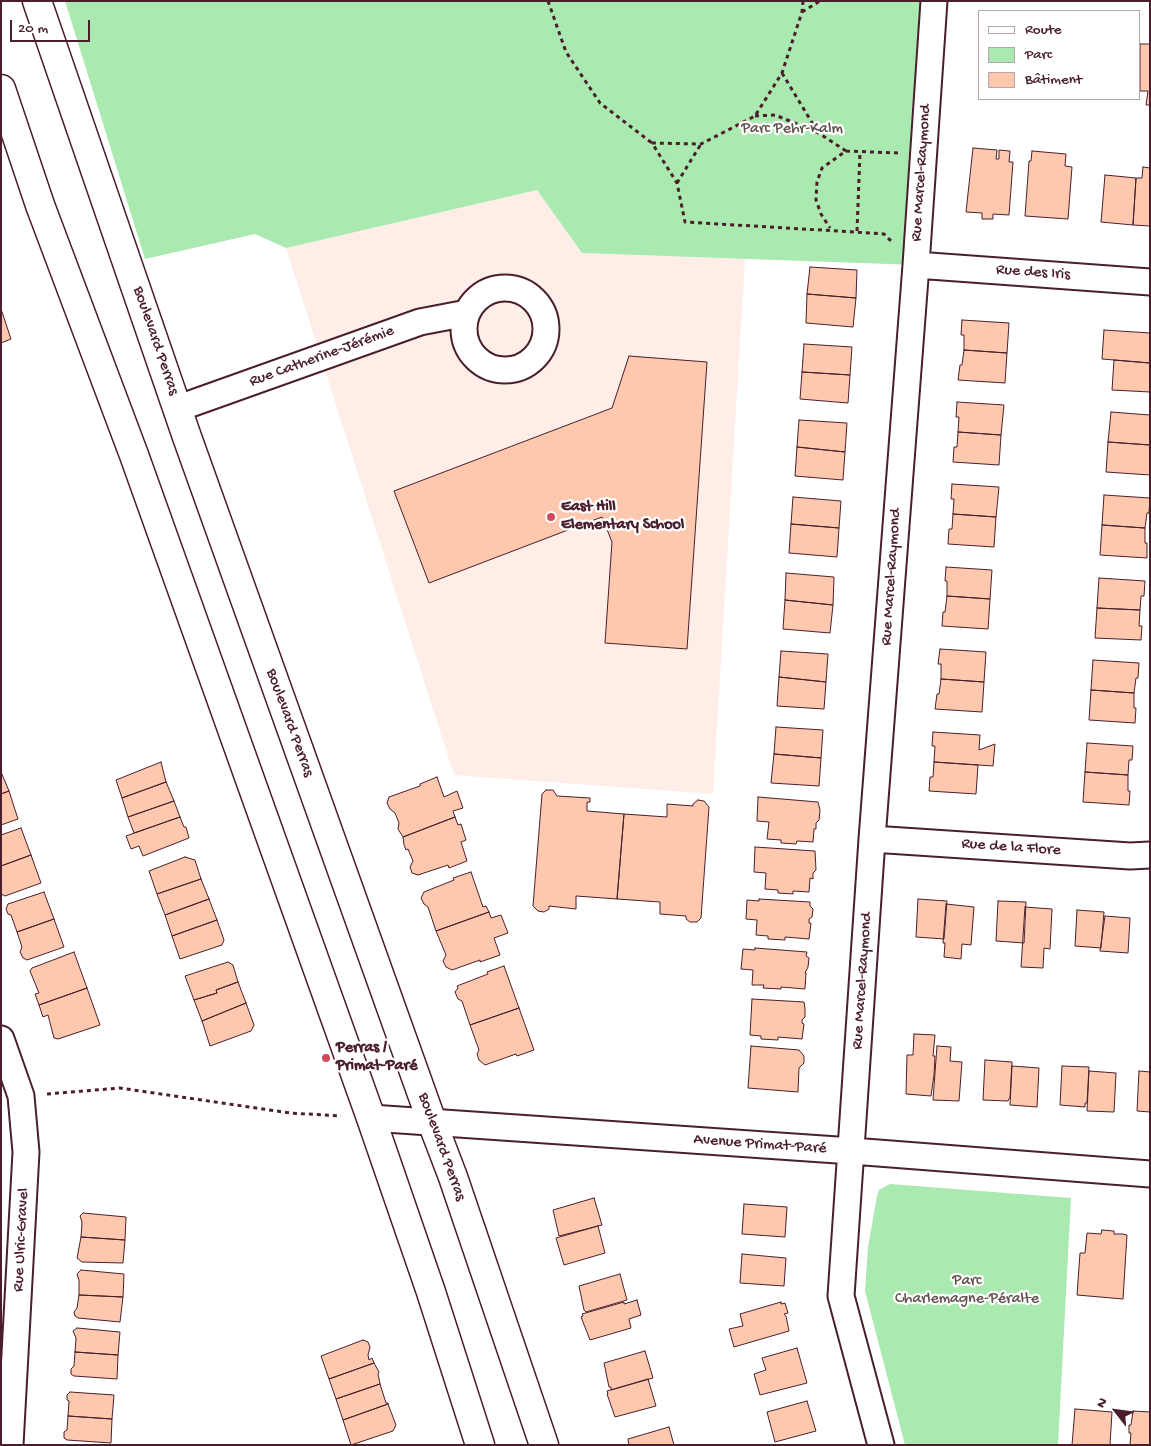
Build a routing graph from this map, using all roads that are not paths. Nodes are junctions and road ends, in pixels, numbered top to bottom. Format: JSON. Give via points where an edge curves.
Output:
{"nodes":[{"id":1,"x":37,"y":1,"type":"edge"},
{"id":2,"x":934,"y":2,"type":"edge"},
{"id":3,"x":1,"y":89,"type":"edge"},
{"id":4,"x":916,"y":265,"type":"junction"},
{"id":5,"x":1150,"y":282,"type":"edge"},
{"id":6,"x":467,"y":313,"type":"dead end"},
{"id":7,"x":179,"y":408,"type":"junction"},
{"id":8,"x":872,"y":838,"type":"junction"},
{"id":9,"x":1150,"y":855,"type":"edge"},
{"id":10,"x":1,"y":1039,"type":"edge"},
{"id":11,"x":371,"y":1118,"type":"junction"},
{"id":12,"x":432,"y":1122,"type":"junction"},
{"id":13,"x":852,"y":1151,"type":"junction"},
{"id":14,"x":1150,"y":1174,"type":"edge"},
{"id":15,"x":10,"y":1445,"type":"edge"},
{"id":16,"x":480,"y":1445,"type":"edge"},
{"id":17,"x":544,"y":1445,"type":"edge"},
{"id":18,"x":881,"y":1445,"type":"edge"}],
"edges":[{"from":1,"to":7,"type":"main road","name":"Boulevard Perras"},
{"from":2,"to":4,"type":"street","name":"Rue Marcel-Raymond"},
{"from":3,"to":11,"type":"main road","via":[[40,205],[134,455]]},
{"from":4,"to":5,"type":"street","name":"Rue des Iris"},
{"from":4,"to":8,"type":"street","name":"Rue Marcel-Raymond"},
{"from":6,"to":7,"type":"street","name":"Rue Catherine-Jérémie","via":[[420,322]]},
{"from":7,"to":12,"type":"main road","name":"Boulevard Perras"},
{"from":8,"to":9,"type":"street","name":"Rue de la Flore"},
{"from":8,"to":13,"type":"street","name":"Rue Marcel-Raymond"},
{"from":10,"to":15,"type":"street","name":"Rue Ulric-Gravel","via":[[22,1096],[26,1152]]},
{"from":11,"to":12,"type":"street","name":"Avenue Primat-Paré"},
{"from":11,"to":16,"type":"main road"},
{"from":12,"to":13,"type":"street","name":"Avenue Primat-Paré"},
{"from":12,"to":17,"type":"main road","name":"Boulevard Perras"},
{"from":13,"to":14,"type":"street","name":"Avenue Primat-Paré"},
{"from":13,"to":18,"type":"street","name":"Rue Marcel-Raymond","via":[[841,1296]]}]}
